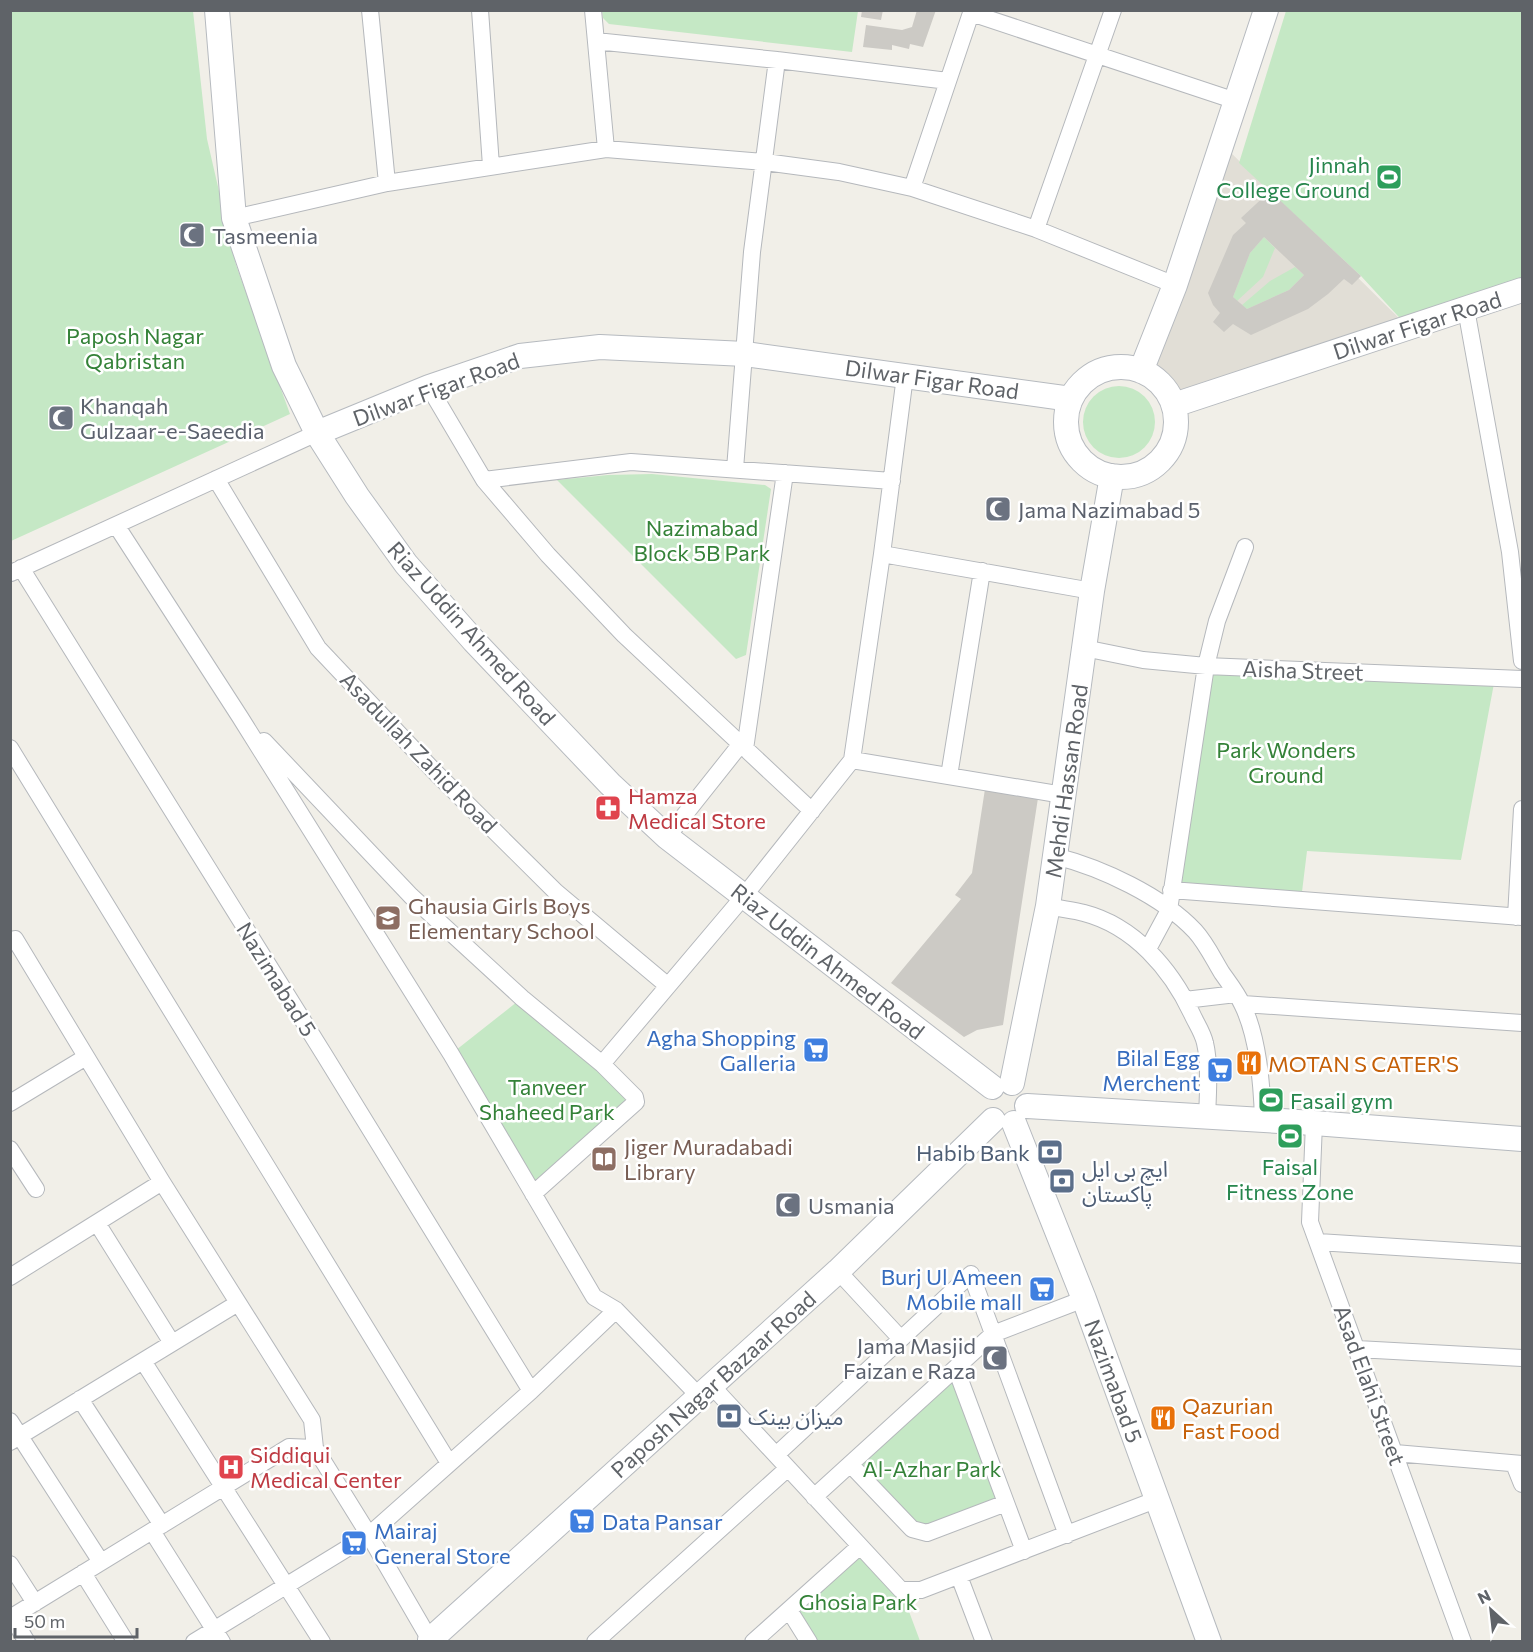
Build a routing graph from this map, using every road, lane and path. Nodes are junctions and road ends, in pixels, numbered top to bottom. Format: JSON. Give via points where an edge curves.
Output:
{"nodes":[{"id":1,"x":217,"y":10,"type":"edge"},
{"id":2,"x":370,"y":10,"type":"edge"},
{"id":3,"x":480,"y":10,"type":"edge"},
{"id":4,"x":593,"y":10,"type":"edge"},
{"id":5,"x":1113,"y":10,"type":"edge"},
{"id":6,"x":1266,"y":10,"type":"edge"},
{"id":7,"x":971,"y":12,"type":"edge"},
{"id":8,"x":596,"y":41,"type":"junction"},
{"id":9,"x":1098,"y":56,"type":"junction"},
{"id":10,"x":777,"y":60,"type":"junction"},
{"id":11,"x":948,"y":81,"type":"junction"},
{"id":12,"x":1236,"y":101,"type":"junction"},
{"id":13,"x":606,"y":150,"type":"junction"},
{"id":14,"x":765,"y":162,"type":"junction"},
{"id":15,"x":491,"y":166,"type":"junction"},
{"id":16,"x":387,"y":183,"type":"junction"},
{"id":17,"x":912,"y":188,"type":"junction"},
{"id":18,"x":234,"y":218,"type":"junction"},
{"id":19,"x":1036,"y":229,"type":"junction"},
{"id":20,"x":1175,"y":285,"type":"junction"},
{"id":21,"x":1522,"y":290,"type":"edge"},
{"id":22,"x":1466,"y":309,"type":"junction"},
{"id":23,"x":745,"y":354,"type":"junction"},
{"id":24,"x":1141,"y":371,"type":"junction"},
{"id":25,"x":905,"y":376,"type":"junction"},
{"id":26,"x":429,"y":387,"type":"junction"},
{"id":27,"x":1071,"y":399,"type":"junction"},
{"id":28,"x":1174,"y":405,"type":"junction"},
{"id":29,"x":317,"y":433,"type":"junction"},
{"id":30,"x":735,"y":470,"type":"junction"},
{"id":31,"x":785,"y":473,"type":"junction"},
{"id":32,"x":1112,"y":476,"type":"junction"},
{"id":33,"x":216,"y":479,"type":"junction"},
{"id":34,"x":484,"y":480,"type":"junction"},
{"id":35,"x":892,"y":481,"type":"junction"},
{"id":36,"x":116,"y":525,"type":"junction"},
{"id":37,"x":1245,"y":547,"type":"dead end"},
{"id":38,"x":882,"y":554,"type":"junction"},
{"id":39,"x":16,"y":571,"type":"edge"},
{"id":40,"x":982,"y":571,"type":"junction"},
{"id":41,"x":1092,"y":591,"type":"junction"},
{"id":42,"x":1084,"y":648,"type":"junction"},
{"id":43,"x":1522,"y":662,"type":"edge"},
{"id":44,"x":1206,"y":666,"type":"junction"},
{"id":45,"x":1522,"y":679,"type":"edge"},
{"id":46,"x":240,"y":717,"type":"junction"},
{"id":47,"x":743,"y":747,"type":"junction"},
{"id":48,"x":10,"y":748,"type":"edge"},
{"id":49,"x":852,"y":760,"type":"junction"},
{"id":50,"x":949,"y":776,"type":"junction"},
{"id":51,"x":1063,"y":795,"type":"junction"},
{"id":52,"x":1522,"y":809,"type":"edge"},
{"id":53,"x":812,"y":811,"type":"junction"},
{"id":54,"x":667,"y":837,"type":"junction"},
{"id":55,"x":1056,"y":856,"type":"junction"},
{"id":56,"x":1171,"y":890,"type":"junction"},
{"id":57,"x":744,"y":896,"type":"junction"},
{"id":58,"x":1048,"y":906,"type":"junction"},
{"id":59,"x":1169,"y":910,"type":"junction"},
{"id":60,"x":1519,"y":917,"type":"edge"},
{"id":61,"x":10,"y":940,"type":"edge"},
{"id":62,"x":1148,"y":949,"type":"junction"},
{"id":63,"x":668,"y":986,"type":"junction"},
{"id":64,"x":1239,"y":999,"type":"junction"},
{"id":65,"x":1185,"y":1000,"type":"junction"},
{"id":66,"x":1522,"y":1023,"type":"edge"},
{"id":67,"x":86,"y":1057,"type":"junction"},
{"id":68,"x":602,"y":1064,"type":"junction"},
{"id":69,"x":1002,"y":1085,"type":"junction"},
{"id":70,"x":10,"y":1103,"type":"edge"},
{"id":71,"x":1011,"y":1116,"type":"junction"},
{"id":72,"x":1207,"y":1116,"type":"junction"},
{"id":73,"x":1263,"y":1120,"type":"junction"},
{"id":74,"x":1314,"y":1123,"type":"junction"},
{"id":75,"x":1522,"y":1139,"type":"edge"},
{"id":76,"x":10,"y":1149,"type":"edge"},
{"id":77,"x":162,"y":1182,"type":"junction"},
{"id":78,"x":36,"y":1189,"type":"dead end"},
{"id":79,"x":533,"y":1194,"type":"junction"},
{"id":80,"x":97,"y":1223,"type":"junction"},
{"id":81,"x":1318,"y":1242,"type":"junction"},
{"id":82,"x":1522,"y":1255,"type":"edge"},
{"id":83,"x":838,"y":1271,"type":"junction"},
{"id":84,"x":10,"y":1277,"type":"edge"},
{"id":85,"x":1084,"y":1299,"type":"junction"},
{"id":86,"x":238,"y":1303,"type":"junction"},
{"id":87,"x":616,"y":1310,"type":"junction"},
{"id":88,"x":993,"y":1334,"type":"junction"},
{"id":89,"x":901,"y":1339,"type":"junction"},
{"id":90,"x":172,"y":1343,"type":"junction"},
{"id":91,"x":1357,"y":1350,"type":"junction"},
{"id":92,"x":1522,"y":1358,"type":"edge"},
{"id":93,"x":143,"y":1361,"type":"junction"},
{"id":94,"x":956,"y":1369,"type":"junction"},
{"id":95,"x":705,"y":1390,"type":"junction"},
{"id":96,"x":531,"y":1391,"type":"junction"},
{"id":97,"x":80,"y":1399,"type":"junction"},
{"id":98,"x":10,"y":1422,"type":"edge"},
{"id":99,"x":15,"y":1439,"type":"edge"},
{"id":100,"x":315,"y":1448,"type":"junction"},
{"id":101,"x":1395,"y":1453,"type":"junction"},
{"id":102,"x":782,"y":1461,"type":"junction"},
{"id":103,"x":449,"y":1463,"type":"junction"},
{"id":104,"x":850,"y":1464,"type":"junction"},
{"id":105,"x":1518,"y":1464,"type":"edge"},
{"id":106,"x":1522,"y":1484,"type":"edge"},
{"id":107,"x":225,"y":1486,"type":"junction"},
{"id":108,"x":814,"y":1497,"type":"junction"},
{"id":109,"x":1158,"y":1499,"type":"junction"},
{"id":110,"x":1006,"y":1503,"type":"junction"},
{"id":111,"x":157,"y":1528,"type":"junction"},
{"id":112,"x":369,"y":1534,"type":"junction"},
{"id":113,"x":1067,"y":1535,"type":"junction"},
{"id":114,"x":860,"y":1546,"type":"junction"},
{"id":115,"x":1024,"y":1551,"type":"junction"},
{"id":116,"x":101,"y":1562,"type":"junction"},
{"id":117,"x":10,"y":1564,"type":"edge"},
{"id":118,"x":83,"y":1573,"type":"junction"},
{"id":119,"x":959,"y":1576,"type":"junction"},
{"id":120,"x":286,"y":1585,"type":"junction"},
{"id":121,"x":35,"y":1603,"type":"junction"},
{"id":122,"x":789,"y":1610,"type":"junction"},
{"id":123,"x":11,"y":1618,"type":"edge"},
{"id":124,"x":218,"y":1635,"type":"edge"},
{"id":125,"x":27,"y":1641,"type":"edge"},
{"id":126,"x":126,"y":1641,"type":"edge"},
{"id":127,"x":194,"y":1641,"type":"edge"},
{"id":128,"x":322,"y":1641,"type":"edge"},
{"id":129,"x":430,"y":1641,"type":"edge"},
{"id":130,"x":596,"y":1641,"type":"edge"},
{"id":131,"x":753,"y":1641,"type":"edge"},
{"id":132,"x":809,"y":1641,"type":"edge"},
{"id":133,"x":984,"y":1641,"type":"edge"},
{"id":134,"x":1209,"y":1641,"type":"edge"},
{"id":135,"x":1463,"y":1641,"type":"edge"}],
"edges":[{"from":1,"to":18,"type":"street","name":"Riaz Uddin Ahmed Road"},
{"from":2,"to":16,"type":"street"},
{"from":3,"to":15,"type":"street"},
{"from":4,"to":8,"type":"street"},
{"from":5,"to":9,"type":"street"},
{"from":6,"to":12,"type":"street"},
{"from":7,"to":9,"type":"street"},
{"from":7,"to":11,"type":"street"},
{"from":8,"to":10,"type":"street"},
{"from":8,"to":13,"type":"street"},
{"from":9,"to":12,"type":"street"},
{"from":9,"to":19,"type":"street"},
{"from":10,"to":11,"type":"street"},
{"from":10,"to":14,"type":"street"},
{"from":11,"to":17,"type":"street"},
{"from":12,"to":20,"type":"street"},
{"from":13,"to":14,"type":"street"},
{"from":13,"to":15,"type":"street"},
{"from":14,"to":17,"type":"street","via":[[839,171]]},
{"from":14,"to":23,"type":"street","via":[[752,252]]},
{"from":15,"to":16,"type":"street"},
{"from":16,"to":18,"type":"street"},
{"from":17,"to":19,"type":"street"},
{"from":18,"to":29,"type":"street","name":"Riaz Uddin Ahmed Road","via":[[284,366]]},
{"from":19,"to":20,"type":"street"},
{"from":20,"to":24,"type":"street"},
{"from":21,"to":22,"type":"street","name":"Dilwar Figar Road"},
{"from":22,"to":28,"type":"street","name":"Dilwar Figar Road"},
{"from":22,"to":43,"type":"street","via":[[1510,552]]},
{"from":23,"to":25,"type":"street","name":"Dilwar Figar Road"},
{"from":23,"to":26,"type":"street","name":"Dilwar Figar Road","via":[[600,347],[520,356]]},
{"from":23,"to":30,"type":"street"},
{"from":24,"to":27,"type":"street","via":[[1108,369],[1091,376]]},
{"from":24,"to":28,"type":"street","via":[[1164,388]]},
{"from":25,"to":27,"type":"street","name":"Dilwar Figar Road"},
{"from":25,"to":35,"type":"street"},
{"from":26,"to":29,"type":"street","name":"Dilwar Figar Road"},
{"from":26,"to":34,"type":"street"},
{"from":27,"to":32,"type":"street","via":[[1066,430],[1073,449],[1094,470]]},
{"from":28,"to":32,"type":"street","via":[[1176,427],[1171,446],[1162,459],[1146,471],[1128,477]]},
{"from":29,"to":33,"type":"street","name":"Dilwar Figar Road"},
{"from":29,"to":54,"type":"street","name":"Riaz Uddin Ahmed Road","via":[[406,564],[610,784]]},
{"from":30,"to":31,"type":"street"},
{"from":30,"to":34,"type":"street","via":[[631,462]]},
{"from":31,"to":35,"type":"street"},
{"from":31,"to":47,"type":"street"},
{"from":32,"to":41,"type":"street","name":"Mehdi Hassan Road"},
{"from":33,"to":36,"type":"street","name":"Dilwar Figar Road"},
{"from":33,"to":63,"type":"street","name":"Asadullah Zahid Road","via":[[318,648],[556,892]]},
{"from":34,"to":47,"type":"street","via":[[624,635]]},
{"from":35,"to":38,"type":"street"},
{"from":36,"to":39,"type":"street","name":"Dilwar Figar Road"},
{"from":36,"to":46,"type":"street"},
{"from":37,"to":44,"type":"street","via":[[1217,621]]},
{"from":38,"to":40,"type":"street"},
{"from":38,"to":49,"type":"street"},
{"from":39,"to":96,"type":"street","name":"Nazimabad 5","via":[[319,1046]]},
{"from":40,"to":41,"type":"street"},
{"from":40,"to":50,"type":"street"},
{"from":41,"to":42,"type":"street","name":"Mehdi Hassan Road"},
{"from":42,"to":44,"type":"street","name":"Aisha Street","via":[[1143,660]]},
{"from":42,"to":51,"type":"street","name":"Mehdi Hassan Road"},
{"from":44,"to":45,"type":"street","name":"Aisha Street"},
{"from":44,"to":56,"type":"street"},
{"from":46,"to":68,"type":"street","via":[[411,896],[522,998]]},
{"from":46,"to":79,"type":"street","via":[[451,1054]]},
{"from":47,"to":53,"type":"street"},
{"from":47,"to":54,"type":"street"},
{"from":48,"to":103,"type":"street"},
{"from":49,"to":50,"type":"street"},
{"from":49,"to":53,"type":"street"},
{"from":50,"to":51,"type":"street"},
{"from":51,"to":55,"type":"street","name":"Mehdi Hassan Road"},
{"from":52,"to":60,"type":"street"},
{"from":53,"to":57,"type":"street"},
{"from":54,"to":57,"type":"street","name":"Riaz Uddin Ahmed Road"},
{"from":55,"to":58,"type":"street","name":"Mehdi Hassan Road"},
{"from":55,"to":59,"type":"street","via":[[1120,880]]},
{"from":56,"to":59,"type":"street"},
{"from":56,"to":60,"type":"street"},
{"from":57,"to":63,"type":"street"},
{"from":57,"to":69,"type":"street","name":"Riaz Uddin Ahmed Road"},
{"from":58,"to":62,"type":"street","via":[[1086,913],[1110,923]]},
{"from":58,"to":69,"type":"street","name":"Mehdi Hassan Road"},
{"from":59,"to":62,"type":"street"},
{"from":59,"to":64,"type":"street","via":[[1195,931]]},
{"from":61,"to":67,"type":"street","via":[[15,939]]},
{"from":62,"to":65,"type":"street"},
{"from":63,"to":68,"type":"street"},
{"from":64,"to":65,"type":"street"},
{"from":64,"to":66,"type":"street"},
{"from":64,"to":73,"type":"street","via":[[1261,1078]]},
{"from":65,"to":72,"type":"street","via":[[1205,1043]]},
{"from":67,"to":70,"type":"street"},
{"from":67,"to":77,"type":"street"},
{"from":68,"to":79,"type":"street","via":[[636,1102]]},
{"from":69,"to":71,"type":"street","name":"Riaz Uddin Ahmed Road","via":[[1024,1092]]},
{"from":69,"to":71,"type":"street","name":"Mehdi Hassan Road","via":[[988,1092],[986,1110]]},
{"from":71,"to":72,"type":"street"},
{"from":71,"to":83,"type":"street","name":"Paposh Nagar Bazaar Road"},
{"from":71,"to":85,"type":"street","name":"Nazimabad 5"},
{"from":72,"to":73,"type":"street"},
{"from":73,"to":74,"type":"street"},
{"from":74,"to":75,"type":"street"},
{"from":74,"to":81,"type":"street","name":"Asad Elahi Street","via":[[1310,1222]]},
{"from":76,"to":78,"type":"street"},
{"from":77,"to":80,"type":"street"},
{"from":77,"to":86,"type":"street"},
{"from":79,"to":87,"type":"street","via":[[594,1297]]},
{"from":80,"to":84,"type":"street"},
{"from":80,"to":90,"type":"street"},
{"from":81,"to":82,"type":"street"},
{"from":81,"to":91,"type":"street","name":"Asad Elahi Street"},
{"from":83,"to":89,"type":"street"},
{"from":83,"to":95,"type":"street","name":"Paposh Nagar Bazaar Road"},
{"from":85,"to":88,"type":"street"},
{"from":85,"to":109,"type":"street","name":"Nazimabad 5"},
{"from":86,"to":90,"type":"street"},
{"from":86,"to":100,"type":"street","via":[[312,1420]]},
{"from":87,"to":95,"type":"street"},
{"from":87,"to":96,"type":"street"},
{"from":88,"to":89,"type":"street","via":[[971,1274]]},
{"from":88,"to":94,"type":"street"},
{"from":88,"to":113,"type":"street"},
{"from":89,"to":102,"type":"street"},
{"from":90,"to":93,"type":"street"},
{"from":91,"to":92,"type":"street"},
{"from":91,"to":101,"type":"street","name":"Asad Elahi Street"},
{"from":93,"to":97,"type":"street"},
{"from":93,"to":107,"type":"street"},
{"from":94,"to":104,"type":"street"},
{"from":94,"to":110,"type":"street"},
{"from":95,"to":102,"type":"street"},
{"from":95,"to":129,"type":"street","name":"Paposh Nagar Bazaar Road"},
{"from":96,"to":103,"type":"street"},
{"from":97,"to":99,"type":"street"},
{"from":97,"to":111,"type":"street"},
{"from":98,"to":99,"type":"street"},
{"from":99,"to":116,"type":"street"},
{"from":100,"to":107,"type":"street","via":[[289,1447]]},
{"from":100,"to":112,"type":"street"},
{"from":101,"to":105,"type":"street"},
{"from":101,"to":135,"type":"street","name":"Asad Elahi Street"},
{"from":102,"to":108,"type":"street"},
{"from":102,"to":130,"type":"street"},
{"from":103,"to":112,"type":"street"},
{"from":104,"to":108,"type":"street"},
{"from":104,"to":110,"type":"street","via":[[912,1529],[927,1533]]},
{"from":105,"to":106,"type":"street"},
{"from":107,"to":111,"type":"street"},
{"from":107,"to":120,"type":"street"},
{"from":108,"to":114,"type":"street"},
{"from":109,"to":113,"type":"street"},
{"from":109,"to":134,"type":"street","name":"Nazimabad 5"},
{"from":110,"to":115,"type":"street"},
{"from":111,"to":116,"type":"street"},
{"from":111,"to":124,"type":"street"},
{"from":112,"to":120,"type":"street"},
{"from":112,"to":129,"type":"street"},
{"from":113,"to":115,"type":"street"},
{"from":114,"to":119,"type":"street","via":[[901,1590],[921,1590]]},
{"from":114,"to":122,"type":"street"},
{"from":115,"to":119,"type":"street"},
{"from":116,"to":118,"type":"street"},
{"from":117,"to":121,"type":"street"},
{"from":118,"to":121,"type":"street"},
{"from":118,"to":126,"type":"street"},
{"from":119,"to":133,"type":"street"},
{"from":120,"to":124,"type":"street"},
{"from":120,"to":128,"type":"street"},
{"from":121,"to":123,"type":"street"},
{"from":122,"to":131,"type":"street"},
{"from":122,"to":132,"type":"street"},
{"from":123,"to":125,"type":"street"},
{"from":124,"to":127,"type":"street"}]}
